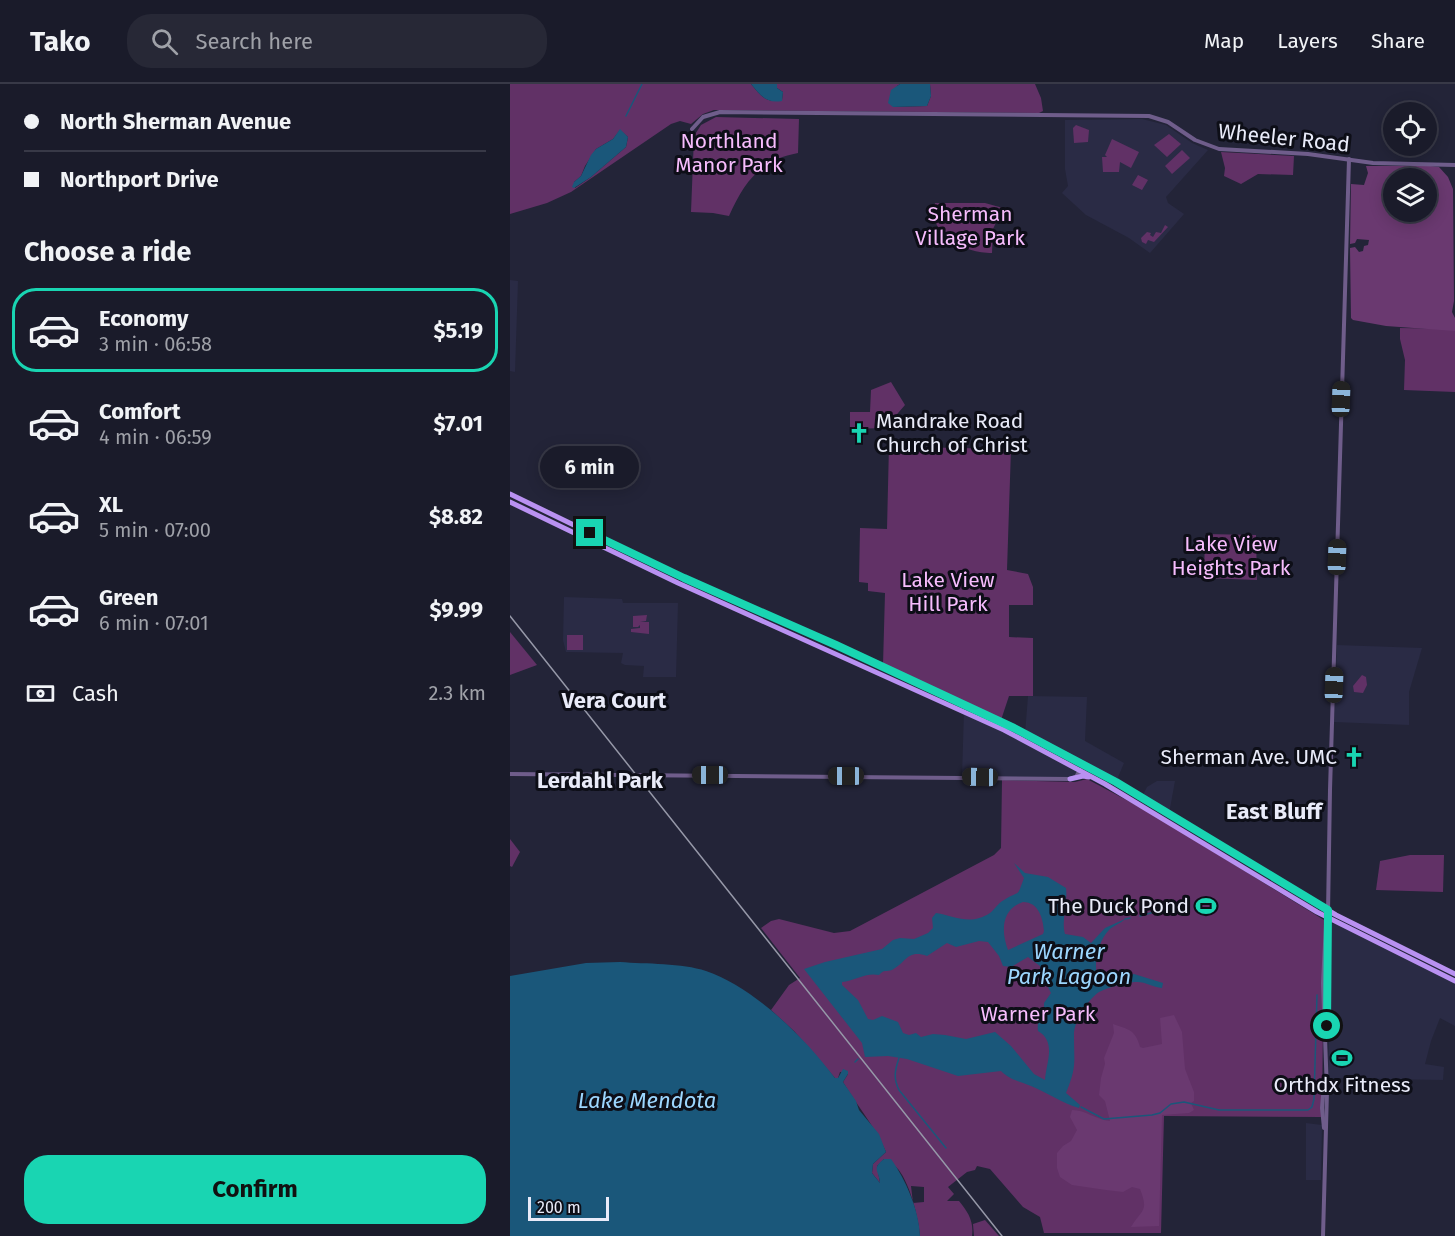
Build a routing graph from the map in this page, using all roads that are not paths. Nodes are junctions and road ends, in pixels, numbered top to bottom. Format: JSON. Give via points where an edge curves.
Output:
{"nodes":[{"id":1,"x":692,"y":129,"type":"dead end"},
{"id":2,"x":1349,"y":159,"type":"junction"},
{"id":3,"x":1455,"y":165,"type":"edge"},
{"id":4,"x":510,"y":494,"type":"edge"},
{"id":5,"x":510,"y":502,"type":"edge"},
{"id":6,"x":1012,"y":734,"type":"junction"},
{"id":7,"x":1044,"y":744,"type":"junction"},
{"id":8,"x":1081,"y":766,"type":"junction"},
{"id":9,"x":510,"y":774,"type":"edge"},
{"id":10,"x":1070,"y":779,"type":"junction"},
{"id":11,"x":1105,"y":784,"type":"junction"},
{"id":12,"x":1115,"y":790,"type":"junction"},
{"id":13,"x":1140,"y":801,"type":"dead end"},
{"id":14,"x":1328,"y":910,"type":"junction"},
{"id":15,"x":1328,"y":917,"type":"junction"},
{"id":16,"x":1412,"y":952,"type":"junction"},
{"id":17,"x":1399,"y":953,"type":"junction"},
{"id":18,"x":1455,"y":974,"type":"edge"},
{"id":19,"x":1455,"y":981,"type":"edge"},
{"id":20,"x":1323,"y":1236,"type":"edge"}],
"edges":[{"from":1,"to":2,"type":"street","name":"Wheeler Road","via":[[703,117],[720,112],[1149,116],[1215,148]]},
{"from":2,"to":3,"type":"street","name":"Wheeler Road","via":[[1383,164]]},
{"from":2,"to":14,"type":"street"},
{"from":4,"to":7,"type":"main road"},
{"from":5,"to":6,"type":"main road","via":[[678,583]]},
{"from":6,"to":7,"type":"main road"},
{"from":6,"to":8,"type":"main road"},
{"from":7,"to":8,"type":"main road"},
{"from":8,"to":10,"type":"street","via":[[1076,777]]},
{"from":8,"to":11,"type":"main road"},
{"from":8,"to":14,"type":"main road","via":[[1116,782]]},
{"from":9,"to":10,"type":"street"},
{"from":10,"to":11,"type":"main road","via":[[1086,776]]},
{"from":11,"to":12,"type":"main road"},
{"from":12,"to":13,"type":"main road"},
{"from":12,"to":15,"type":"main road"},
{"from":14,"to":15,"type":"street"},
{"from":14,"to":16,"type":"main road"},
{"from":15,"to":17,"type":"main road"},
{"from":15,"to":20,"type":"street","via":[[1323,965]]},
{"from":16,"to":17,"type":"main road"},
{"from":16,"to":18,"type":"main road"},
{"from":17,"to":19,"type":"main road"}]}
